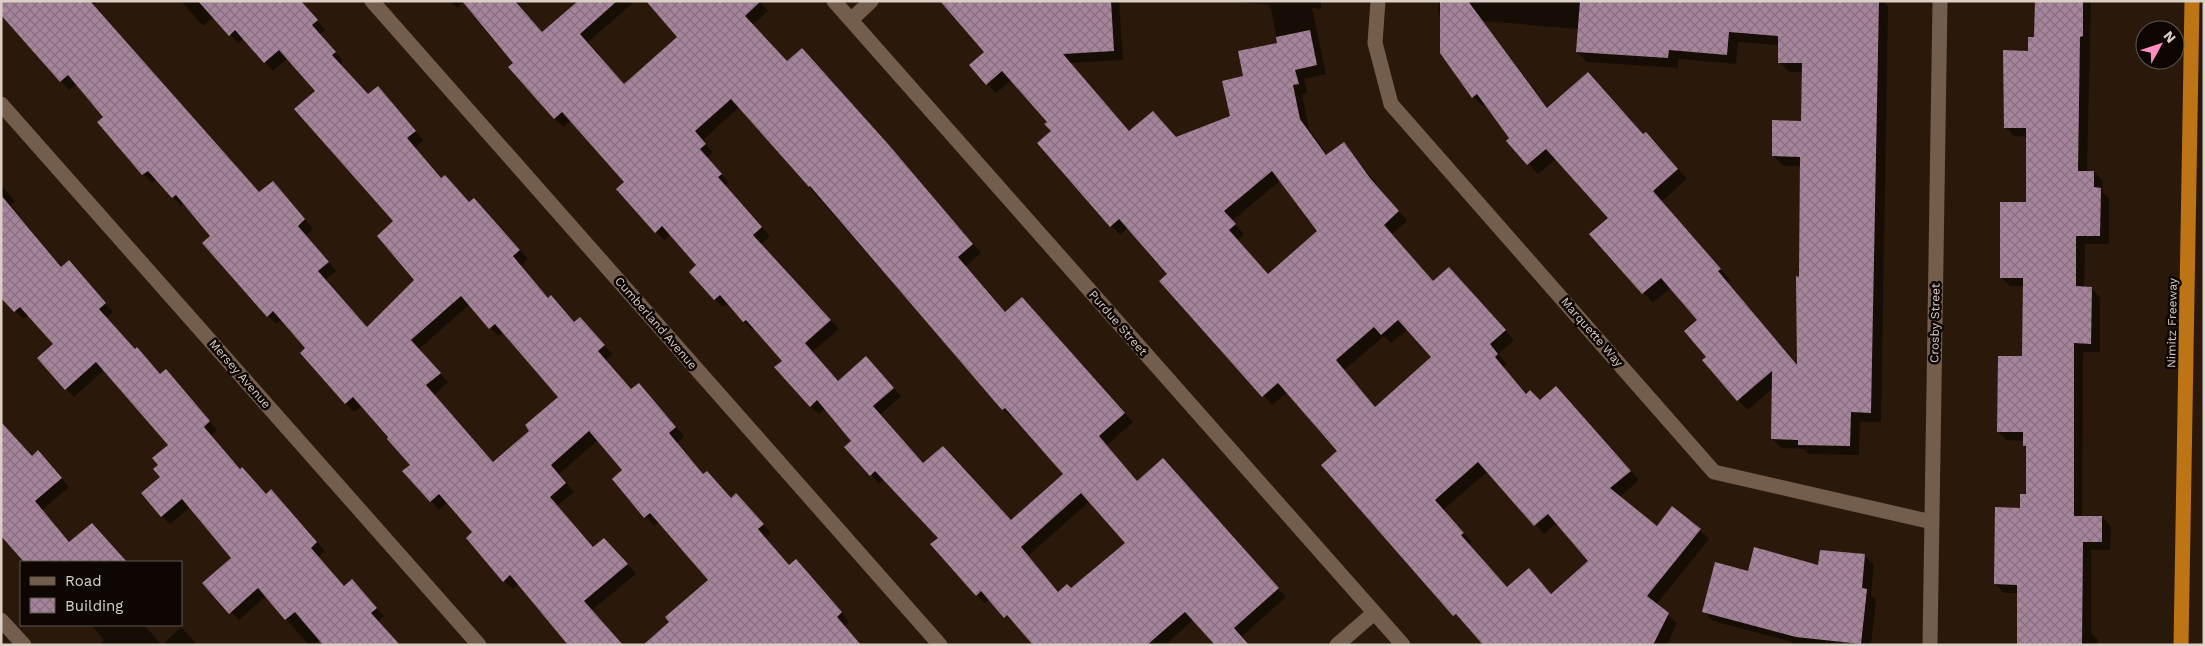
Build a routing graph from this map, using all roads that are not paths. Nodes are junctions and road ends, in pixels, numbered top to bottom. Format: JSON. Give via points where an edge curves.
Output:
{"nodes":[{"id":1,"x":372,"y":1,"type":"edge"},
{"id":2,"x":834,"y":1,"type":"edge"},
{"id":3,"x":871,"y":1,"type":"edge"},
{"id":4,"x":1378,"y":1,"type":"edge"},
{"id":5,"x":1940,"y":1,"type":"edge"},
{"id":6,"x":2192,"y":1,"type":"edge"},
{"id":7,"x":851,"y":20,"type":"junction"},
{"id":8,"x":1,"y":104,"type":"edge"},
{"id":9,"x":1932,"y":522,"type":"junction"},
{"id":10,"x":1374,"y":613,"type":"junction"},
{"id":11,"x":1,"y":620,"type":"edge"},
{"id":12,"x":24,"y":645,"type":"edge"},
{"id":13,"x":479,"y":645,"type":"edge"},
{"id":14,"x":940,"y":645,"type":"edge"},
{"id":15,"x":1337,"y":645,"type":"edge"},
{"id":16,"x":1403,"y":645,"type":"edge"},
{"id":17,"x":1930,"y":645,"type":"edge"},
{"id":18,"x":2181,"y":645,"type":"edge"}],
"edges":[{"from":1,"to":14,"type":"street","name":"Cumberland Avenue"},
{"from":2,"to":7,"type":"street","name":"Purdue Street"},
{"from":3,"to":7,"type":"street"},
{"from":4,"to":9,"type":"street","name":"Marquette Way","via":[[1375,43],[1391,104],[1714,472]]},
{"from":5,"to":9,"type":"street","name":"Crosby Street"},
{"from":6,"to":18,"type":"highway","name":"Nimitz Freeway"},
{"from":7,"to":10,"type":"street","name":"Purdue Street"},
{"from":8,"to":13,"type":"street","name":"Mersey Avenue"},
{"from":9,"to":17,"type":"street","name":"Crosby Street"},
{"from":10,"to":15,"type":"street"},
{"from":10,"to":16,"type":"street","name":"Purdue Street"},
{"from":11,"to":12,"type":"street"}]}
